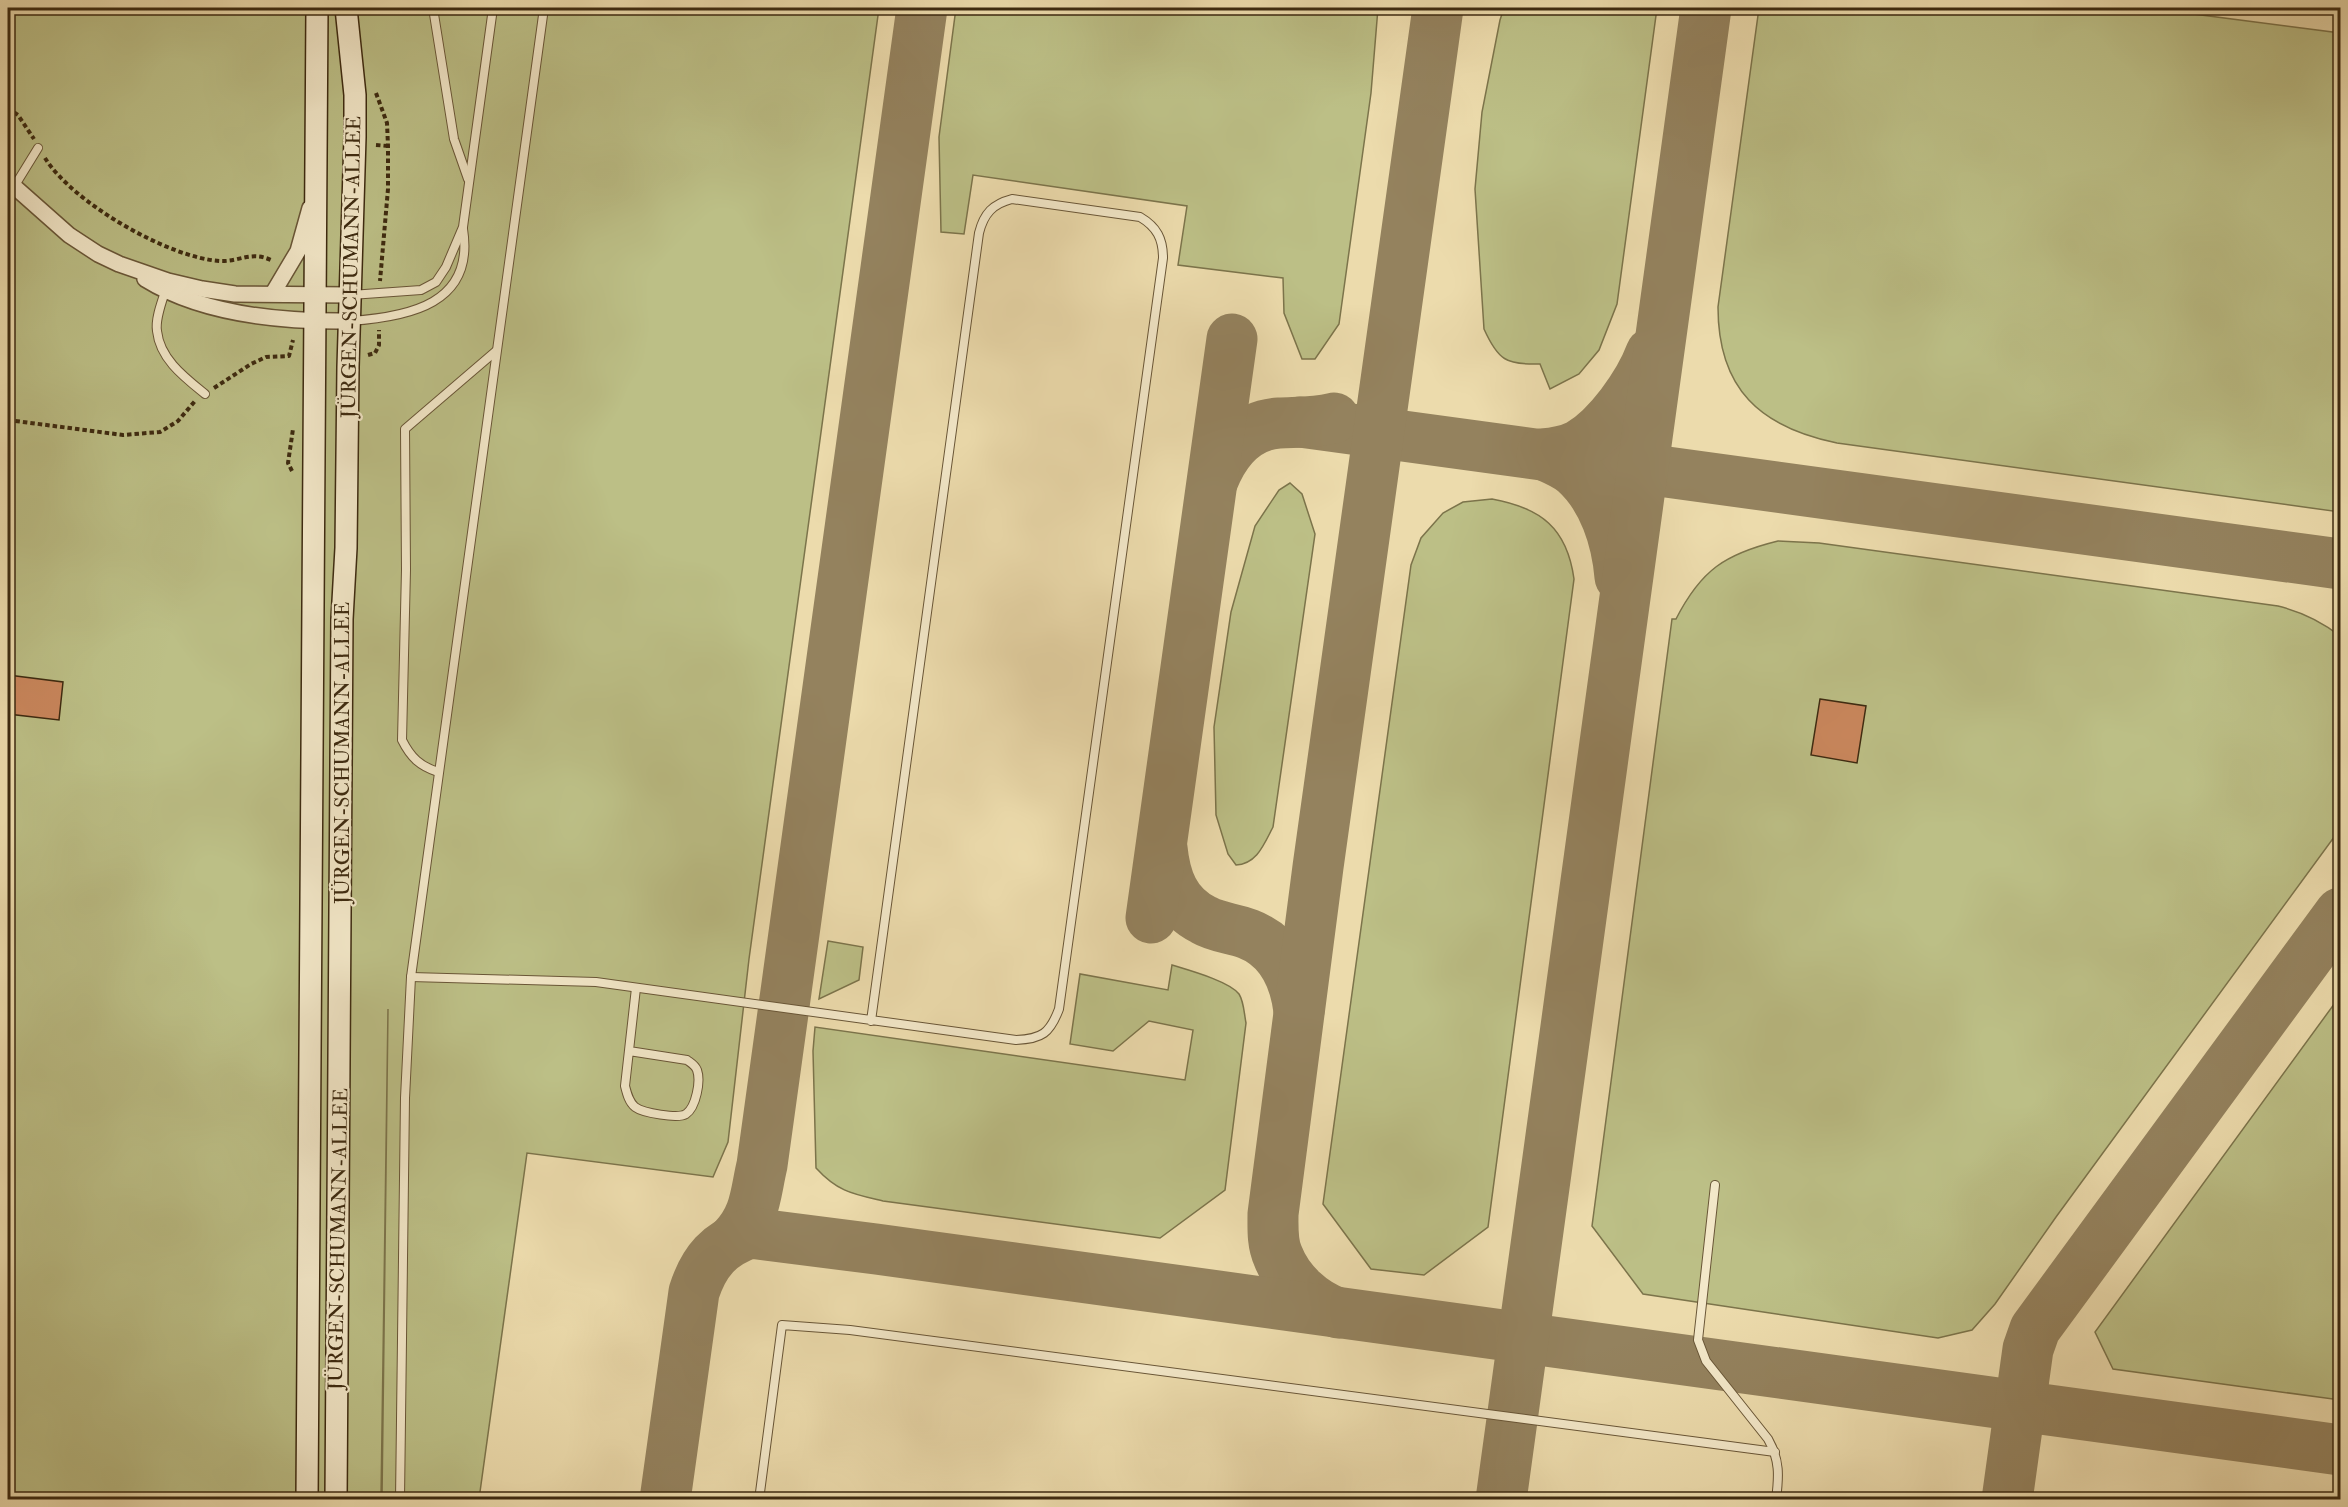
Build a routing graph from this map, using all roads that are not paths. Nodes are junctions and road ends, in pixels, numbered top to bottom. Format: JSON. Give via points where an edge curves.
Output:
{"nodes":[{"id":1,"x":317,"y":8,"type":"edge"},
{"id":2,"x":346,"y":8,"type":"edge"},
{"id":3,"x":432,"y":8,"type":"edge"},
{"id":4,"x":493,"y":8,"type":"edge"},
{"id":5,"x":544,"y":8,"type":"edge"},
{"id":6,"x":38,"y":148,"type":"road end"},
{"id":7,"x":468,"y":180,"type":"junction"},
{"id":8,"x":11,"y":184,"type":"edge"},
{"id":9,"x":316,"y":185,"type":"junction"},
{"id":10,"x":463,"y":227,"type":"junction"},
{"id":11,"x":167,"y":286,"type":"junction"},
{"id":12,"x":273,"y":293,"type":"junction"},
{"id":13,"x":316,"y":295,"type":"junction"},
{"id":14,"x":351,"y":295,"type":"junction"},
{"id":15,"x":316,"y":321,"type":"junction"},
{"id":16,"x":350,"y":321,"type":"junction"},
{"id":17,"x":496,"y":351,"type":"junction"},
{"id":18,"x":205,"y":394,"type":"road end"},
{"id":19,"x":438,"y":772,"type":"junction"},
{"id":20,"x":411,"y":977,"type":"junction"},
{"id":21,"x":636,"y":988,"type":"junction"},
{"id":22,"x":871,"y":1021,"type":"junction"},
{"id":23,"x":629,"y":1051,"type":"junction"},
{"id":24,"x":1715,"y":1185,"type":"dead end"},
{"id":25,"x":1775,"y":1452,"type":"junction"},
{"id":26,"x":307,"y":1500,"type":"edge"},
{"id":27,"x":336,"y":1500,"type":"edge"},
{"id":28,"x":400,"y":1500,"type":"edge"},
{"id":29,"x":759,"y":1500,"type":"edge"},
{"id":30,"x":1776,"y":1500,"type":"edge"}],
"edges":[{"from":1,"to":9,"type":"street","name":"JÜRGEN-SCHUMANN-ALLEE"},
{"from":2,"to":14,"type":"street","name":"JÜRGEN-SCHUMANN-ALLEE","via":[[355,95]]},
{"from":3,"to":7,"type":"lane","via":[[454,139]]},
{"from":4,"to":7,"type":"lane"},
{"from":5,"to":17,"type":"lane"},
{"from":6,"to":8,"type":"lane"},
{"from":7,"to":10,"type":"lane"},
{"from":8,"to":11,"type":"street","via":[[69,235],[98,254]]},
{"from":9,"to":12,"type":"street","name":"JÜRGEN-SCHUMANN-ALLEE","via":[[298,251]]},
{"from":9,"to":13,"type":"street","name":"JÜRGEN-SCHUMANN-ALLEE"},
{"from":10,"to":14,"type":"lane","via":[[436,282],[422,290]]},
{"from":10,"to":16,"type":"lane","via":[[466,248],[460,271],[448,290],[434,302],[409,313]]},
{"from":11,"to":12,"type":"street","via":[[235,294]]},
{"from":11,"to":15,"type":"street","via":[[202,305],[294,321]]},
{"from":11,"to":18,"type":"lane","via":[[156,330],[164,355]]},
{"from":12,"to":13,"type":"street"},
{"from":13,"to":14,"type":"street"},
{"from":13,"to":15,"type":"street","name":"JÜRGEN-SCHUMANN-ALLEE"},
{"from":14,"to":16,"type":"street","name":"JÜRGEN-SCHUMANN-ALLEE"},
{"from":15,"to":16,"type":"street"},
{"from":15,"to":26,"type":"street","name":"JÜRGEN-SCHUMANN-ALLEE"},
{"from":16,"to":27,"type":"street","name":"JÜRGEN-SCHUMANN-ALLEE","via":[[342,619]]},
{"from":17,"to":19,"type":"lane"},
{"from":17,"to":19,"type":"lane","via":[[405,429],[402,740],[421,766]]},
{"from":19,"to":20,"type":"lane"},
{"from":20,"to":21,"type":"lane","via":[[579,981]]},
{"from":20,"to":28,"type":"lane","via":[[405,1088]]},
{"from":21,"to":22,"type":"lane"},
{"from":21,"to":23,"type":"lane"},
{"from":22,"to":22,"type":"lane","via":[[1032,1040],[1053,1025],[1059,1009],[1163,258],[1158,233],[1140,217],[1012,199],[990,209],[983,219]]},
{"from":23,"to":23,"type":"lane","via":[[625,1086],[635,1107],[679,1116],[687,1113],[698,1082],[694,1065],[687,1060]]},
{"from":24,"to":25,"type":"lane","via":[[1698,1340],[1706,1361]]},
{"from":25,"to":29,"type":"lane","via":[[850,1330],[783,1325]]},
{"from":25,"to":30,"type":"lane","via":[[1780,1471]]}]}
